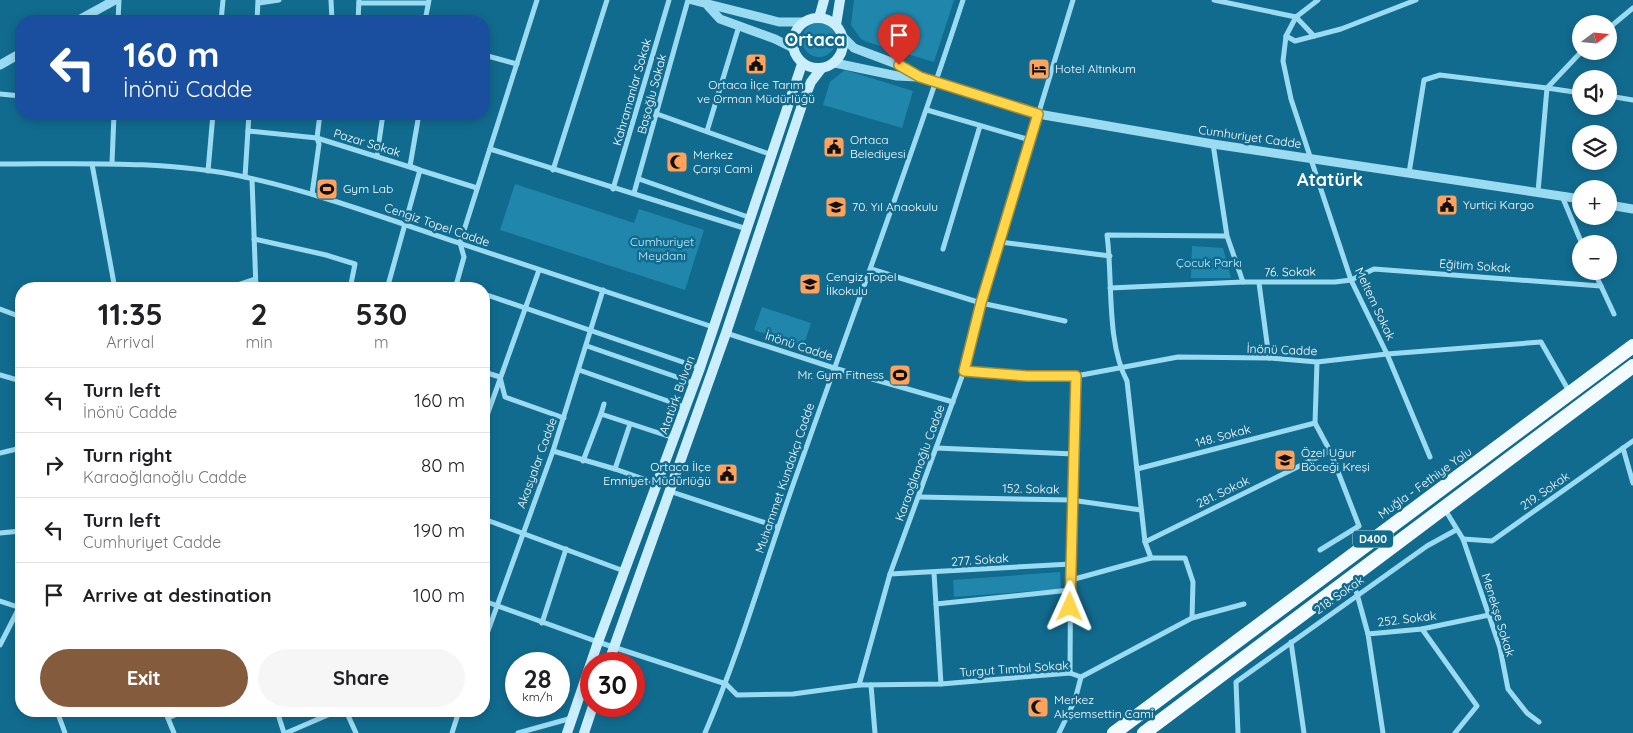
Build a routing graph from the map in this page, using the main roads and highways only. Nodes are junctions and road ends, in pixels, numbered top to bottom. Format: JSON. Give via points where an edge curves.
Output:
{"nodes":[{"id":1,"x":824,"y":0,"type":"edge"},
{"id":2,"x":840,"y":0,"type":"edge"},
{"id":3,"x":820,"y":18,"type":"junction"},
{"id":4,"x":836,"y":25,"type":"junction"},
{"id":5,"x":802,"y":64,"type":"junction"},
{"id":6,"x":821,"y":69,"type":"junction"},
{"id":7,"x":1633,"y":346,"type":"edge"},
{"id":8,"x":1633,"y":366,"type":"edge"},
{"id":9,"x":612,"y":652,"type":"edge"},
{"id":10,"x":589,"y":717,"type":"edge"},
{"id":11,"x":567,"y":733,"type":"edge"},
{"id":12,"x":584,"y":733,"type":"edge"},
{"id":13,"x":1114,"y":733,"type":"edge"},
{"id":14,"x":1144,"y":733,"type":"edge"}],
"edges":[{"from":1,"to":3,"type":"main road"},
{"from":2,"to":4,"type":"main road"},
{"from":3,"to":4,"type":"main road"},
{"from":3,"to":5,"type":"main road","via":[[804,22],[794,35],[793,48]]},
{"from":4,"to":6,"type":"main road","via":[[843,36],[842,51],[835,63]]},
{"from":5,"to":6,"type":"main road"},
{"from":5,"to":11,"type":"main road","name":"Atatürk Bulvarı","via":[[700,368]]},
{"from":6,"to":9,"type":"main road","name":"Atatürk Bulvarı","via":[[811,82],[803,102],[726,333]]},
{"from":7,"to":13,"type":"highway","name":"Muğla - Fethiye Yolu","number":"D400"},
{"from":8,"to":14,"type":"highway","number":"D400"},
{"from":10,"to":12,"type":"main road"}]}
